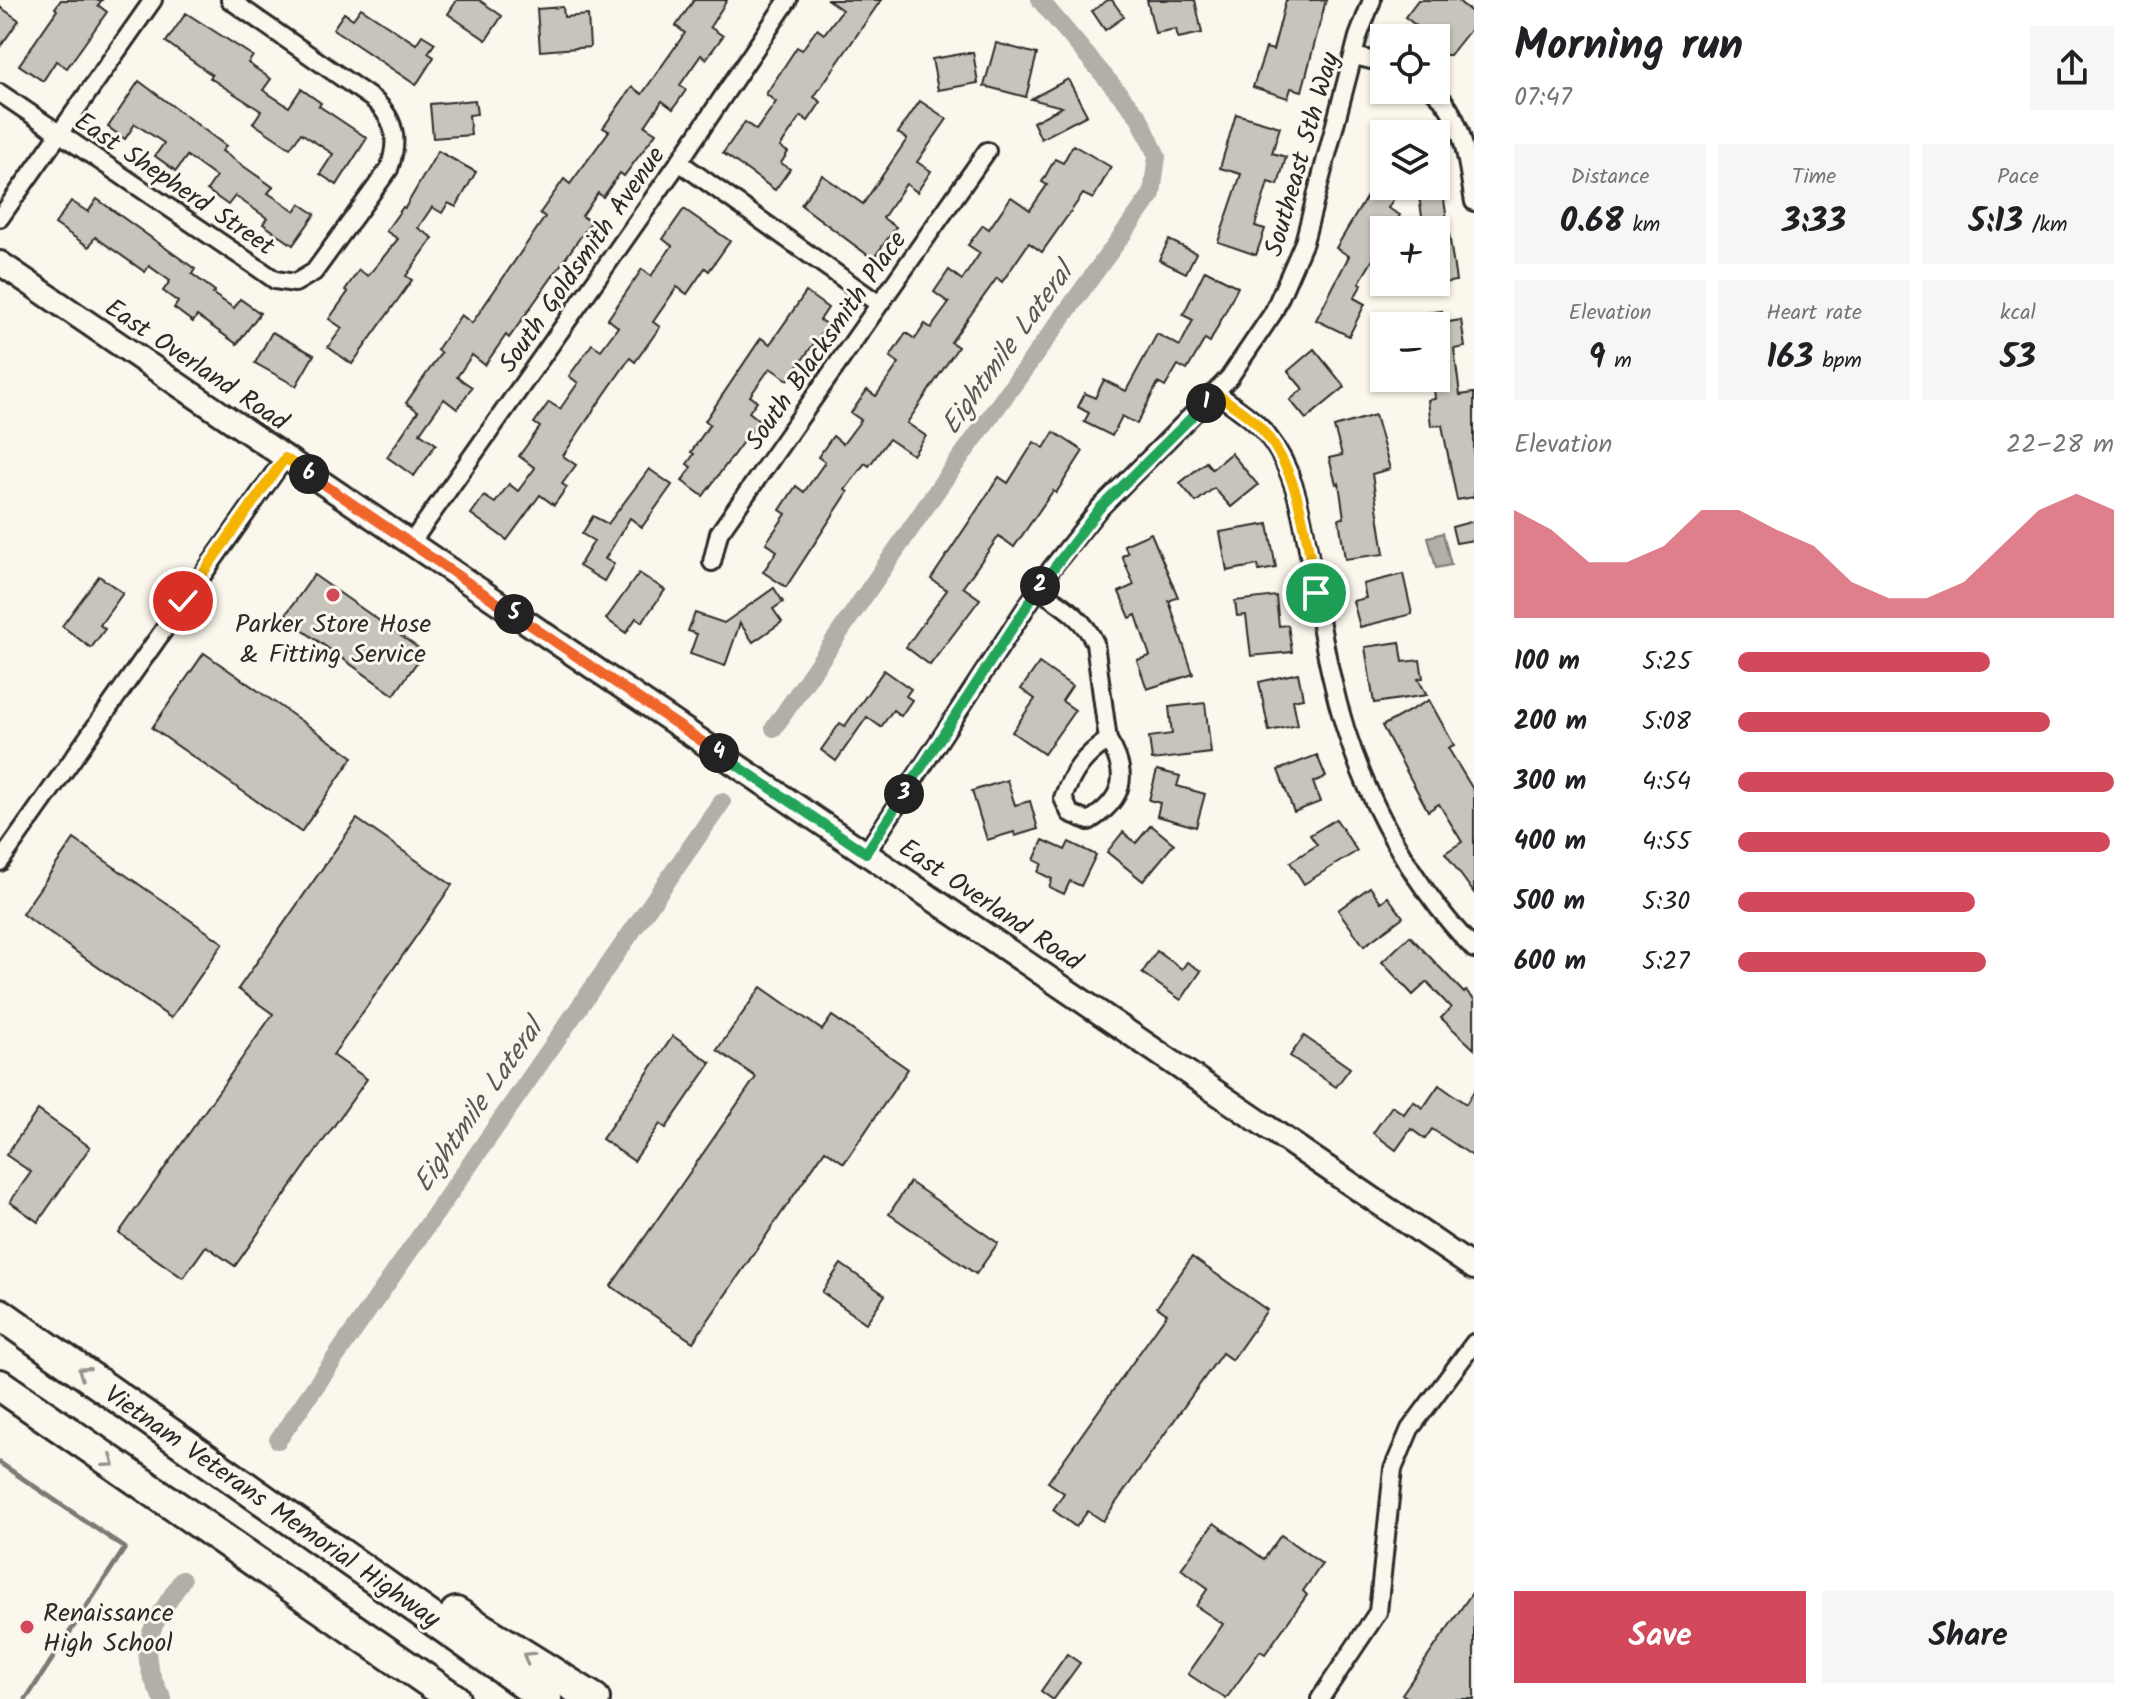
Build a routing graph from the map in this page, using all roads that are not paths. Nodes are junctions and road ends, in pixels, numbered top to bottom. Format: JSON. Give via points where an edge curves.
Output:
{"nodes":[{"id":1,"x":153,"y":0,"type":"edge"},
{"id":2,"x":230,"y":0,"type":"edge"},
{"id":3,"x":788,"y":0,"type":"edge"},
{"id":4,"x":1372,"y":0,"type":"edge"},
{"id":5,"x":1354,"y":56,"type":"junction"},
{"id":6,"x":1370,"y":60,"type":"edge"},
{"id":7,"x":0,"y":93,"type":"edge"},
{"id":8,"x":1445,"y":104,"type":"edge"},
{"id":9,"x":59,"y":133,"type":"junction"},
{"id":10,"x":987,"y":151,"type":"dead end"},
{"id":11,"x":679,"y":162,"type":"junction"},
{"id":12,"x":1474,"y":202,"type":"edge"},
{"id":13,"x":0,"y":218,"type":"edge"},
{"id":14,"x":0,"y":263,"type":"edge"},
{"id":15,"x":879,"y":304,"type":"junction"},
{"id":16,"x":1216,"y":393,"type":"junction"},
{"id":17,"x":285,"y":458,"type":"junction"},
{"id":18,"x":411,"y":543,"type":"junction"},
{"id":19,"x":712,"y":562,"type":"dead end"},
{"id":20,"x":1038,"y":589,"type":"junction"},
{"id":21,"x":1108,"y":740,"type":"junction"},
{"id":22,"x":866,"y":853,"type":"junction"},
{"id":23,"x":0,"y":862,"type":"edge"},
{"id":24,"x":1474,"y":949,"type":"edge"},
{"id":25,"x":1471,"y":1261,"type":"edge"},
{"id":26,"x":0,"y":1314,"type":"edge"},
{"id":27,"x":1474,"y":1343,"type":"edge"},
{"id":28,"x":0,"y":1385,"type":"edge"},
{"id":29,"x":261,"y":1498,"type":"junction"},
{"id":30,"x":228,"y":1544,"type":"junction"},
{"id":31,"x":429,"y":1699,"type":"edge"},
{"id":32,"x":454,"y":1699,"type":"edge"},
{"id":33,"x":546,"y":1699,"type":"edge"},
{"id":34,"x":594,"y":1699,"type":"edge"},
{"id":35,"x":1320,"y":1699,"type":"edge"}],
"edges":[{"from":1,"to":9,"type":"street"},
{"from":2,"to":9,"type":"street","name":"East Shepherd Street","via":[[374,100],[386,111],[396,138],[389,169],[314,272],[295,283],[275,280]]},
{"from":3,"to":11,"type":"street","name":"South Goldsmith Avenue"},
{"from":4,"to":5,"type":"street","name":"Southeast 5th Way"},
{"from":5,"to":6,"type":"street"},
{"from":5,"to":16,"type":"street","name":"Southeast 5th Way","via":[[1290,278],[1252,347]]},
{"from":7,"to":9,"type":"street","name":"East Shepherd Street"},
{"from":8,"to":12,"type":"street","via":[[1458,125]]},
{"from":9,"to":13,"type":"street"},
{"from":10,"to":15,"type":"street","name":"South Blacksmith Place"},
{"from":11,"to":15,"type":"street"},
{"from":11,"to":18,"type":"street","name":"South Goldsmith Avenue"},
{"from":14,"to":17,"type":"main road","name":"East Overland Road"},
{"from":15,"to":19,"type":"street","name":"South Blacksmith Place","via":[[719,533]]},
{"from":16,"to":20,"type":"street","name":"Southeast 5th Way","via":[[1099,509]]},
{"from":16,"to":24,"type":"street","via":[[1253,420],[1288,468],[1300,505],[1332,680],[1362,775],[1418,879]]},
{"from":17,"to":18,"type":"main road","name":"East Overland Road"},
{"from":17,"to":23,"type":"street"},
{"from":18,"to":22,"type":"main road","name":"East Overland Road"},
{"from":20,"to":21,"type":"street","via":[[1089,629]]},
{"from":20,"to":22,"type":"street","name":"Southeast 5th Way"},
{"from":21,"to":21,"type":"street","via":[[1087,754],[1063,798],[1070,813],[1089,821],[1105,810],[1122,786],[1121,760]]},
{"from":22,"to":25,"type":"main road","name":"East Overland Road"},
{"from":29,"to":26,"type":"highway","name":"Vietnam Veterans Memorial Highway","one_way":true},
{"from":27,"to":35,"type":"street","via":[[1410,1429],[1393,1469],[1378,1612]]},
{"from":28,"to":30,"type":"highway","one_way":true},
{"from":29,"to":33,"type":"highway","name":"Vietnam Veterans Memorial Highway"},
{"from":34,"to":29,"type":"highway","one_way":true},
{"from":30,"to":31,"type":"highway"},
{"from":30,"to":32,"type":"highway"}]}
